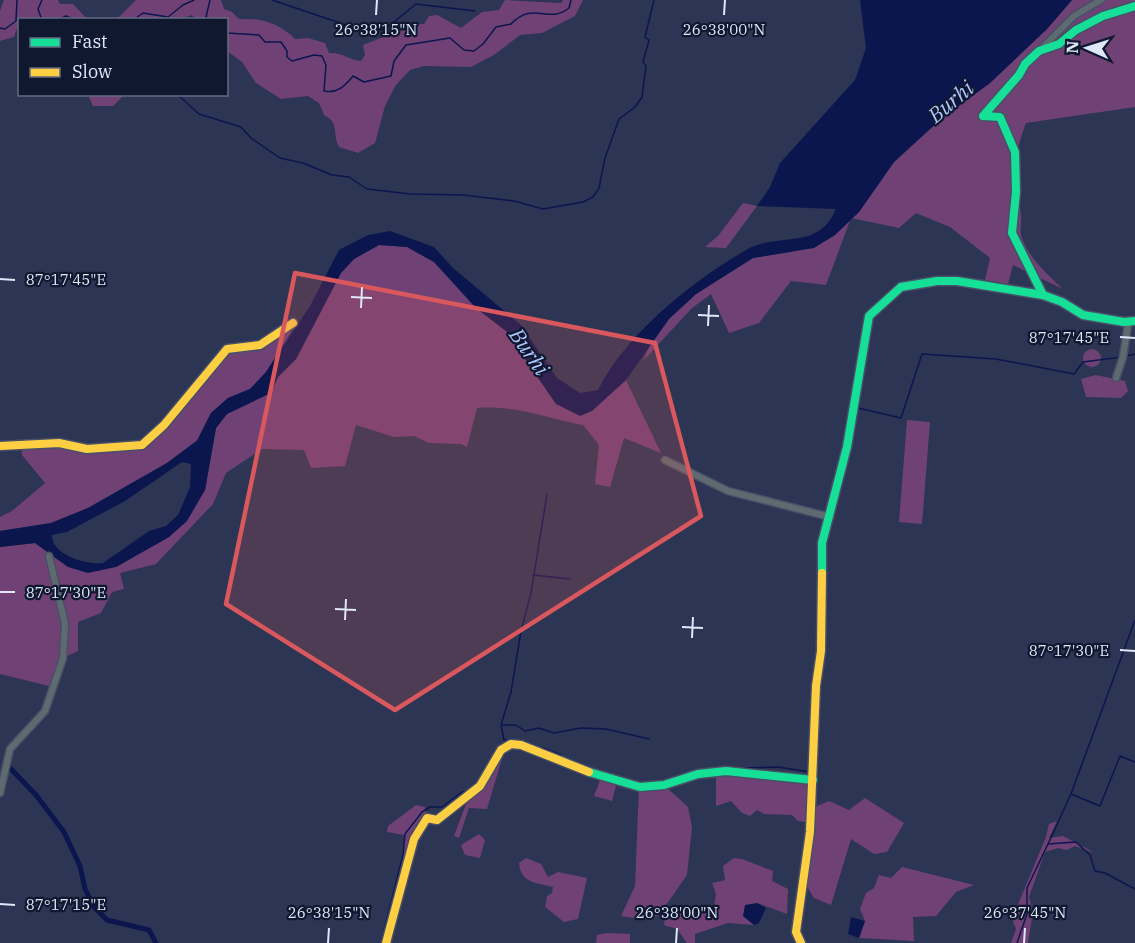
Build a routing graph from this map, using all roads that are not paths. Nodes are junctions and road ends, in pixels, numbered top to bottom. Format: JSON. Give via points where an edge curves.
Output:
{"nodes":[{"id":1,"x":1101,"y":0,"type":"edge"},
{"id":2,"x":1135,"y":6,"type":"edge"},
{"id":3,"x":1039,"y":51,"type":"junction"},
{"id":4,"x":1043,"y":295,"type":"junction"},
{"id":5,"x":1135,"y":321,"type":"edge"},
{"id":6,"x":1124,"y":322,"type":"junction"},
{"id":7,"x":293,"y":323,"type":"dead end"},
{"id":8,"x":1116,"y":378,"type":"dead end"},
{"id":9,"x":0,"y":446,"type":"edge"},
{"id":10,"x":665,"y":460,"type":"dead end"},
{"id":11,"x":830,"y":517,"type":"junction"},
{"id":12,"x":49,"y":556,"type":"dead end"},
{"id":13,"x":813,"y":780,"type":"junction"},
{"id":14,"x":0,"y":793,"type":"edge"},
{"id":15,"x":386,"y":943,"type":"edge"},
{"id":16,"x":801,"y":943,"type":"edge"}],
"edges":[{"from":1,"to":3,"type":"street","via":[[1074,16]]},
{"from":2,"to":3,"type":"street","via":[[1103,16],[1059,44]]},
{"from":3,"to":4,"type":"street","via":[[983,116],[1000,117],[1015,152],[1012,233]]},
{"from":4,"to":6,"type":"street","via":[[1083,315]]},
{"from":4,"to":11,"type":"street","via":[[937,280],[901,287],[869,316],[847,447]]},
{"from":5,"to":6,"type":"street"},
{"from":6,"to":8,"type":"street","via":[[1128,325]]},
{"from":7,"to":9,"type":"street","via":[[262,344],[227,349],[164,425],[141,445],[87,449],[59,443]]},
{"from":10,"to":11,"type":"street","via":[[728,491]]},
{"from":11,"to":13,"type":"street","via":[[822,543],[821,651]]},
{"from":12,"to":14,"type":"street","via":[[65,624],[63,658],[45,711],[10,749]]},
{"from":13,"to":15,"type":"street","via":[[716,773],[698,774],[665,786],[639,787],[517,743],[506,745],[484,782],[469,796],[437,820],[427,818],[421,824]]},
{"from":13,"to":16,"type":"street","via":[[809,844],[796,932]]}]}
